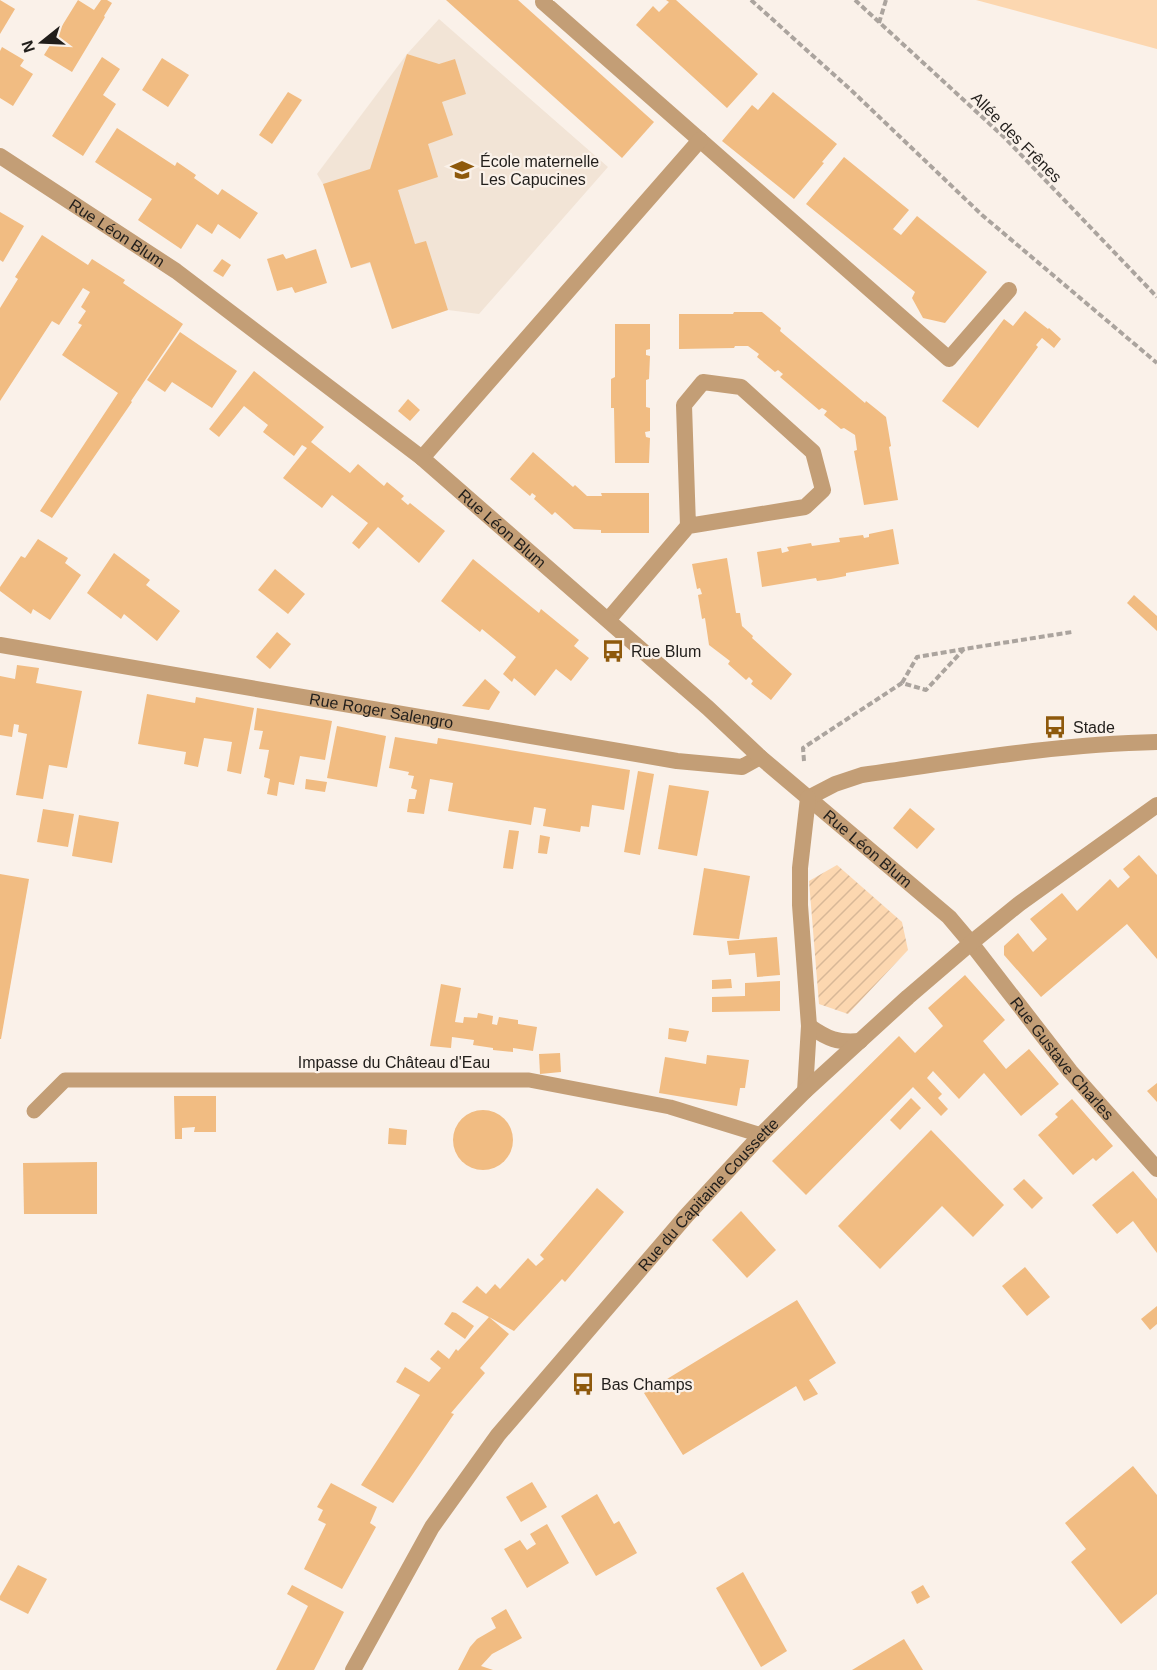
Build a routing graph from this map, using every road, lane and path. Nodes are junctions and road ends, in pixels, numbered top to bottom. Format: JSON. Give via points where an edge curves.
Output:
{"nodes":[{"id":1,"x":545,"y":0,"type":"edge"},
{"id":2,"x":751,"y":0,"type":"edge"},
{"id":3,"x":855,"y":0,"type":"edge"},
{"id":4,"x":886,"y":0,"type":"edge"},
{"id":5,"x":879,"y":23,"type":"junction"},
{"id":6,"x":700,"y":140,"type":"junction"},
{"id":7,"x":0,"y":156,"type":"edge"},
{"id":8,"x":1010,"y":290,"type":"dead end"},
{"id":9,"x":1157,"y":297,"type":"edge"},
{"id":10,"x":1157,"y":363,"type":"edge"},
{"id":11,"x":422,"y":458,"type":"junction"},
{"id":12,"x":688,"y":526,"type":"junction"},
{"id":13,"x":608,"y":620,"type":"junction"},
{"id":14,"x":1072,"y":632,"type":"dead end"},
{"id":15,"x":0,"y":645,"type":"edge"},
{"id":16,"x":964,"y":649,"type":"junction"},
{"id":17,"x":902,"y":683,"type":"junction"},
{"id":18,"x":1157,"y":742,"type":"edge"},
{"id":19,"x":760,"y":757,"type":"junction"},
{"id":20,"x":808,"y":798,"type":"junction"},
{"id":21,"x":1157,"y":805,"type":"edge"},
{"id":22,"x":970,"y":943,"type":"junction"},
{"id":23,"x":809,"y":1026,"type":"junction"},
{"id":24,"x":861,"y":1041,"type":"junction"},
{"id":25,"x":805,"y":1091,"type":"junction"},
{"id":26,"x":34,"y":1111,"type":"dead end"},
{"id":27,"x":761,"y":1135,"type":"junction"},
{"id":28,"x":1157,"y":1169,"type":"edge"},
{"id":29,"x":353,"y":1670,"type":"edge"}],
"edges":[{"from":1,"to":6,"type":"street"},
{"from":2,"to":10,"type":"path","via":[[982,215]]},
{"from":3,"to":5,"type":"path","name":"Allée des Frênes"},
{"from":4,"to":5,"type":"path"},
{"from":5,"to":9,"type":"path","name":"Allée des Frênes","via":[[1005,138]]},
{"from":6,"to":8,"type":"street","via":[[949,359]]},
{"from":6,"to":11,"type":"street"},
{"from":7,"to":11,"type":"street","name":"Rue Léon Blum","via":[[176,272]]},
{"from":11,"to":13,"type":"street","name":"Rue Léon Blum"},
{"from":12,"to":12,"type":"street","via":[[805,507],[823,490],[813,452],[741,387],[703,382],[684,405]]},
{"from":12,"to":13,"type":"street"},
{"from":13,"to":19,"type":"street","name":"Rue Léon Blum"},
{"from":14,"to":16,"type":"path"},
{"from":15,"to":19,"type":"street","name":"Rue Roger Salengro","via":[[678,761],[742,767]]},
{"from":16,"to":17,"type":"path","via":[[917,657]]},
{"from":16,"to":17,"type":"path","via":[[926,690]]},
{"from":17,"to":20,"type":"path","via":[[803,748]]},
{"from":18,"to":20,"type":"street","via":[[1054,748],[862,775]]},
{"from":19,"to":20,"type":"street","name":"Rue Léon Blum"},
{"from":20,"to":22,"type":"street","name":"Rue Léon Blum","via":[[949,917]]},
{"from":20,"to":23,"type":"street","via":[[800,905]]},
{"from":21,"to":22,"type":"street","name":"Rue du Capitaine Coussette"},
{"from":22,"to":24,"type":"street","name":"Rue du Capitaine Coussette"},
{"from":22,"to":28,"type":"street","name":"Rue Gustave Charles","via":[[1070,1071]]},
{"from":23,"to":24,"type":"street","via":[[826,1038]]},
{"from":23,"to":25,"type":"street"},
{"from":24,"to":25,"type":"street","name":"Rue du Capitaine Coussette"},
{"from":25,"to":27,"type":"street","name":"Rue du Capitaine Coussette"},
{"from":26,"to":27,"type":"lane","name":"Impasse du Château d'Eau","via":[[65,1080],[529,1080],[670,1107]]},
{"from":27,"to":29,"type":"street","name":"Rue du Capitaine Coussette","via":[[498,1435],[432,1527]]}]}
